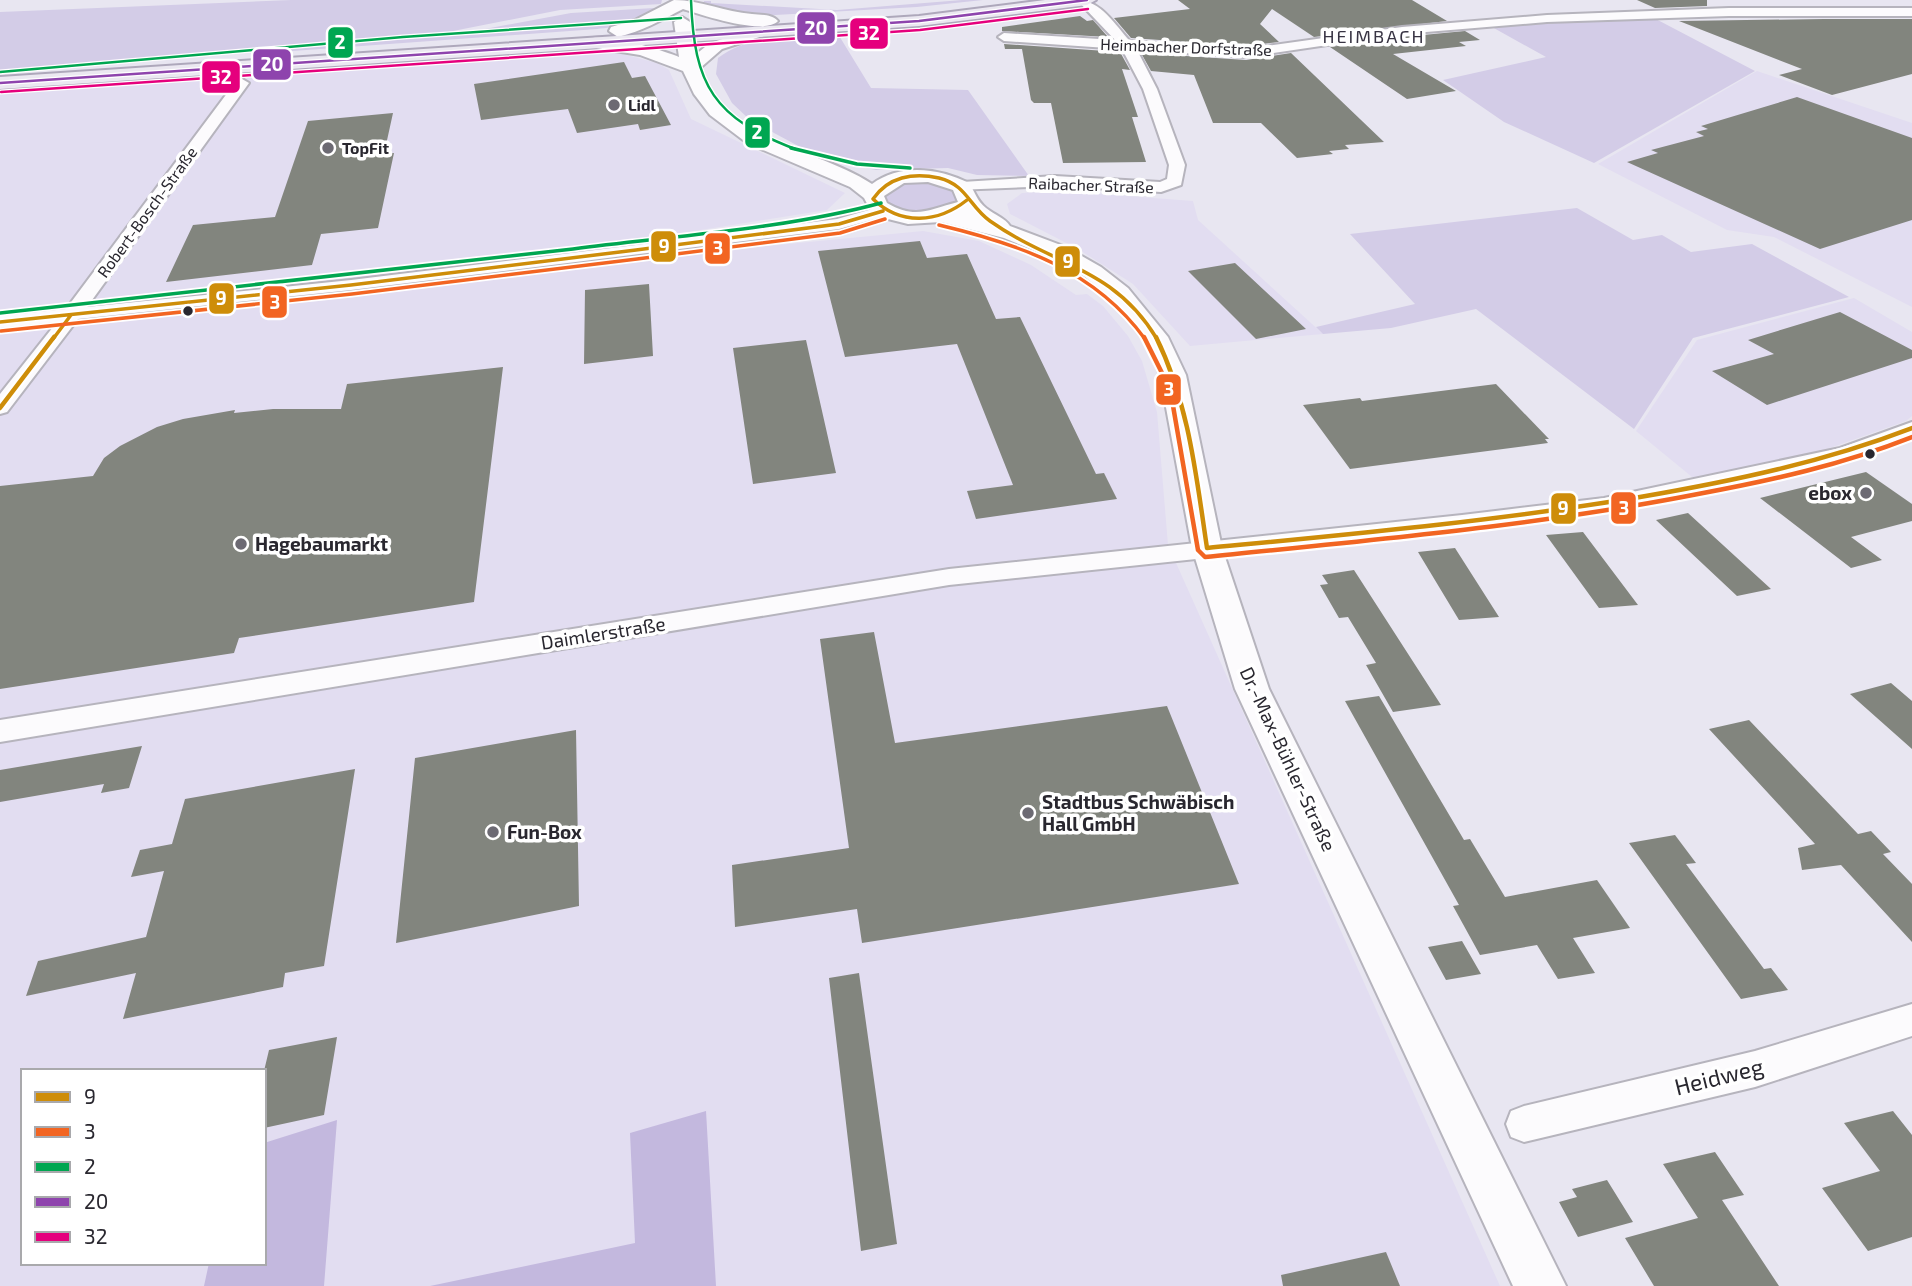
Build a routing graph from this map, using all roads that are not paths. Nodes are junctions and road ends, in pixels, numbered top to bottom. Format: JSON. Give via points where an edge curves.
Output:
{"nodes":[{"id":1,"x":1032,"y":0,"type":"edge"},
{"id":2,"x":1087,"y":0,"type":"edge"},
{"id":3,"x":1082,"y":1,"type":"edge"},
{"id":4,"x":1912,"y":12,"type":"edge"},
{"id":5,"x":682,"y":16,"type":"edge"},
{"id":6,"x":766,"y":26,"type":"junction"},
{"id":7,"x":1004,"y":37,"type":"dead end"},
{"id":8,"x":590,"y":42,"type":"junction"},
{"id":9,"x":1126,"y":47,"type":"junction"},
{"id":10,"x":690,"y":68,"type":"junction"},
{"id":11,"x":0,"y":82,"type":"edge"},
{"id":12,"x":242,"y":83,"type":"dead end"},
{"id":13,"x":831,"y":170,"type":"junction"},
{"id":14,"x":910,"y":177,"type":"junction"},
{"id":15,"x":965,"y":193,"type":"junction"},
{"id":16,"x":878,"y":203,"type":"junction"},
{"id":17,"x":941,"y":216,"type":"junction"},
{"id":18,"x":1011,"y":233,"type":"junction"},
{"id":19,"x":71,"y":315,"type":"junction"},
{"id":20,"x":0,"y":322,"type":"edge"},
{"id":21,"x":0,"y":408,"type":"edge"},
{"id":22,"x":1912,"y":429,"type":"edge"},
{"id":23,"x":1207,"y":548,"type":"junction"},
{"id":24,"x":0,"y":731,"type":"edge"},
{"id":25,"x":1912,"y":1020,"type":"edge"},
{"id":26,"x":1524,"y":1124,"type":"dead end"},
{"id":27,"x":1540,"y":1286,"type":"edge"}],
"edges":[{"from":1,"to":6,"type":"main road"},
{"from":2,"to":3,"type":"main road"},
{"from":3,"to":6,"type":"main road","via":[[919,21]]},
{"from":3,"to":9,"type":"street","name":"Raibacher Straße","via":[[1096,10]]},
{"from":4,"to":9,"type":"street","name":"Heimbacher Dorfstraße","via":[[1659,12],[1413,29],[1283,51]]},
{"from":5,"to":6,"type":"main road"},
{"from":5,"to":6,"type":"main road"},
{"from":5,"to":8,"type":"main road"},
{"from":5,"to":10,"type":"street"},
{"from":5,"to":11,"type":"main road","via":[[618,31]]},
{"from":6,"to":10,"type":"street","via":[[716,46]]},
{"from":7,"to":9,"type":"street","name":"Heimbacher Dorfstraße"},
{"from":8,"to":10,"type":"street","via":[[649,51]]},
{"from":8,"to":11,"type":"main road"},
{"from":9,"to":15,"type":"street","name":"Raibacher Straße","via":[[1136,58],[1167,134],[1177,165],[1175,182],[1161,187],[1055,181]]},
{"from":10,"to":13,"type":"street","via":[[708,104],[724,119],[768,146]]},
{"from":12,"to":19,"type":"street","name":"Robert-Bosch-Straße"},
{"from":13,"to":14,"type":"street"},
{"from":13,"to":16,"type":"street","via":[[864,186]]},
{"from":14,"to":15,"type":"street","via":[[934,177]]},
{"from":14,"to":16,"type":"street","via":[[886,183]]},
{"from":15,"to":17,"type":"street","via":[[953,212]]},
{"from":15,"to":18,"type":"street","name":"Dr.-Max-Bühler-Straße","via":[[978,212]]},
{"from":16,"to":17,"type":"street","name":"Dr.-Max-Bühler-Straße","via":[[914,218]]},
{"from":16,"to":19,"type":"street","via":[[839,224],[363,284]]},
{"from":17,"to":18,"type":"street","name":"Dr.-Max-Bühler-Straße"},
{"from":18,"to":23,"type":"street","name":"Dr.-Max-Bühler-Straße","via":[[1093,272],[1120,293],[1156,337],[1173,375]]},
{"from":19,"to":20,"type":"street"},
{"from":19,"to":21,"type":"street","name":"Robert-Bosch-Straße"},
{"from":22,"to":23,"type":"street","name":"Daimlerstraße","via":[[1837,455],[1604,505]]},
{"from":23,"to":24,"type":"street","name":"Daimlerstraße","via":[[949,577]]},
{"from":23,"to":27,"type":"street","name":"Dr.-Max-Bühler-Straße","via":[[1252,690]]},
{"from":25,"to":26,"type":"street","name":"Heidweg","via":[[1755,1069]]}]}
